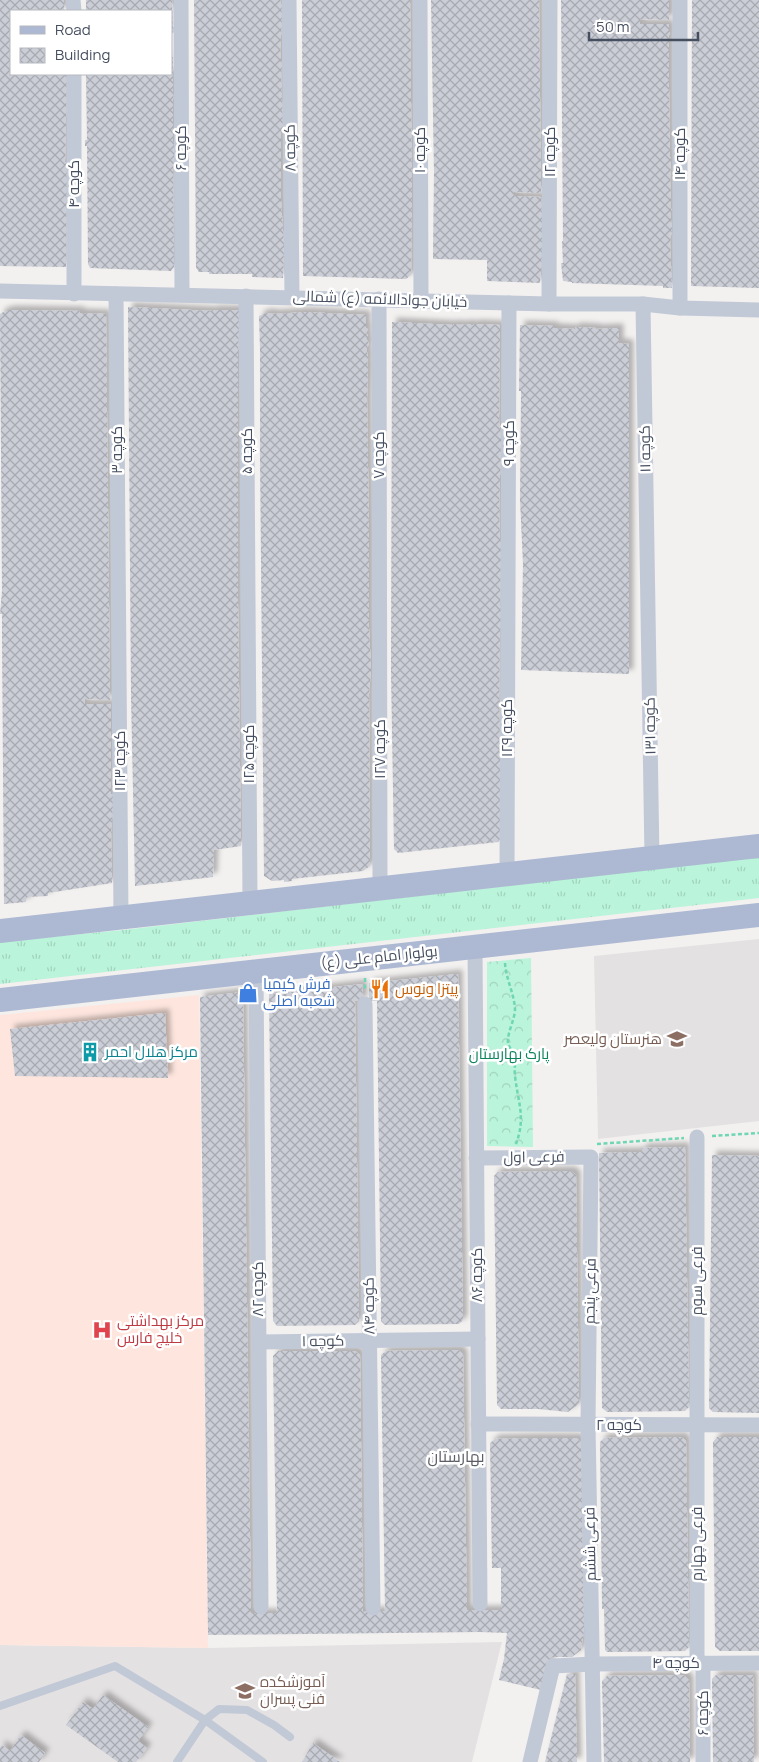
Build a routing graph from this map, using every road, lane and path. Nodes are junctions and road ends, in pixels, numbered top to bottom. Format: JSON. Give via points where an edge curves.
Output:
{"nodes":[{"id":1,"x":181,"y":0,"type":"edge"},
{"id":2,"x":289,"y":0,"type":"edge"},
{"id":3,"x":420,"y":0,"type":"edge"},
{"id":4,"x":550,"y":0,"type":"edge"},
{"id":5,"x":680,"y":0,"type":"edge"},
{"id":6,"x":74,"y":75,"type":"edge"},
{"id":7,"x":0,"y":291,"type":"edge"},
{"id":8,"x":74,"y":294,"type":"junction"},
{"id":9,"x":116,"y":294,"type":"junction"},
{"id":10,"x":182,"y":295,"type":"junction"},
{"id":11,"x":246,"y":296,"type":"junction"},
{"id":12,"x":292,"y":297,"type":"junction"},
{"id":13,"x":379,"y":299,"type":"junction"},
{"id":14,"x":421,"y":300,"type":"junction"},
{"id":15,"x":510,"y":303,"type":"junction"},
{"id":16,"x":549,"y":304,"type":"junction"},
{"id":17,"x":643,"y":304,"type":"junction"},
{"id":18,"x":680,"y":308,"type":"junction"},
{"id":19,"x":759,"y":310,"type":"edge"},
{"id":20,"x":508,"y":582,"type":"joint"},
{"id":21,"x":648,"y":594,"type":"joint"},
{"id":22,"x":119,"y":606,"type":"joint"},
{"id":23,"x":248,"y":606,"type":"joint"},
{"id":24,"x":380,"y":610,"type":"joint"},
{"id":25,"x":759,"y":846,"type":"edge"},
{"id":26,"x":652,"y":858,"type":"junction"},
{"id":27,"x":507,"y":874,"type":"junction"},
{"id":28,"x":380,"y":888,"type":"junction"},
{"id":29,"x":250,"y":903,"type":"junction"},
{"id":30,"x":759,"y":915,"type":"edge"},
{"id":31,"x":121,"y":917,"type":"junction"},
{"id":32,"x":0,"y":931,"type":"edge"},
{"id":33,"x":475,"y":947,"type":"junction"},
{"id":34,"x":365,"y":959,"type":"junction"},
{"id":35,"x":506,"y":963,"type":"dead end"},
{"id":36,"x":256,"y":971,"type":"junction"},
{"id":37,"x":0,"y":1000,"type":"edge"},
{"id":38,"x":365,"y":1004,"type":"joint"},
{"id":39,"x":759,"y":1133,"type":"edge"},
{"id":40,"x":697,"y":1137,"type":"junction"},
{"id":41,"x":591,"y":1157,"type":"junction"},
{"id":42,"x":476,"y":1158,"type":"junction"},
{"id":43,"x":513,"y":1158,"type":"junction"},
{"id":44,"x":478,"y":1338,"type":"junction"},
{"id":45,"x":370,"y":1340,"type":"junction"},
{"id":46,"x":258,"y":1342,"type":"junction"},
{"id":47,"x":478,"y":1424,"type":"junction"},
{"id":48,"x":588,"y":1424,"type":"junction"},
{"id":49,"x":696,"y":1425,"type":"junction"},
{"id":50,"x":759,"y":1425,"type":"edge"},
{"id":51,"x":480,"y":1604,"type":"dead end"},
{"id":52,"x":261,"y":1607,"type":"dead end"},
{"id":53,"x":373,"y":1608,"type":"dead end"},
{"id":54,"x":700,"y":1663,"type":"junction"},
{"id":55,"x":759,"y":1663,"type":"edge"},
{"id":56,"x":593,"y":1664,"type":"junction"},
{"id":57,"x":0,"y":1706,"type":"edge"},
{"id":58,"x":205,"y":1720,"type":"junction"},
{"id":59,"x":290,"y":1737,"type":"dead end"},
{"id":60,"x":177,"y":1762,"type":"edge"},
{"id":61,"x":263,"y":1762,"type":"edge"},
{"id":62,"x":530,"y":1762,"type":"edge"},
{"id":63,"x":594,"y":1762,"type":"edge"},
{"id":64,"x":703,"y":1762,"type":"edge"}],
"edges":[{"from":1,"to":10,"type":"street","name":"کوچه ۶"},
{"from":2,"to":12,"type":"street","name":"کوچه ۸"},
{"from":3,"to":14,"type":"street","name":"کوچه ۱۰"},
{"from":4,"to":16,"type":"street","name":"کوچه ۱۲"},
{"from":5,"to":18,"type":"street","name":"کوچه ۱۴"},
{"from":6,"to":8,"type":"street","name":"کوچه ۴"},
{"from":7,"to":8,"type":"street","name":"خیابان جوادالائمه (ع) شمالی"},
{"from":8,"to":9,"type":"street","name":"خیابان جوادالائمه (ع) شمالی"},
{"from":9,"to":10,"type":"street","name":"خیابان جوادالائمه (ع) شمالی"},
{"from":9,"to":22,"type":"street","name":"کوچه ۳"},
{"from":10,"to":11,"type":"street","name":"خیابان جوادالائمه (ع) شمالی"},
{"from":11,"to":12,"type":"street","name":"خیابان جوادالائمه (ع) شمالی"},
{"from":11,"to":23,"type":"street","name":"کوچه ۵"},
{"from":12,"to":13,"type":"street","name":"خیابان جوادالائمه (ع) شمالی"},
{"from":13,"to":14,"type":"street","name":"خیابان جوادالائمه (ع) شمالی"},
{"from":13,"to":24,"type":"street","name":"کوچه ۷"},
{"from":14,"to":15,"type":"street","name":"خیابان جوادالائمه (ع) شمالی"},
{"from":15,"to":16,"type":"street","name":"خیابان جوادالائمه (ع) شمالی"},
{"from":15,"to":20,"type":"street","name":"کوچه ۹"},
{"from":16,"to":17,"type":"street","name":"خیابان جوادالائمه (ع) شمالی"},
{"from":17,"to":18,"type":"street","name":"خیابان جوادالائمه (ع) شمالی"},
{"from":17,"to":21,"type":"street","name":"کوچه ۱۱"},
{"from":18,"to":19,"type":"street","name":"خیابان جوادالائمه (ع) شمالی"},
{"from":20,"to":27,"type":"street","name":"کوچه ۱۲۹"},
{"from":21,"to":26,"type":"street","name":"کوچه ۱۳۱"},
{"from":22,"to":31,"type":"street","name":"کوچه ۱۲۳"},
{"from":23,"to":29,"type":"street","name":"کوچه ۱۲۵"},
{"from":24,"to":28,"type":"street","name":"کوچه ۱۲۷"},
{"from":25,"to":26,"type":"main road"},
{"from":26,"to":27,"type":"main road"},
{"from":27,"to":28,"type":"main road"},
{"from":28,"to":29,"type":"main road"},
{"from":29,"to":31,"type":"main road"},
{"from":30,"to":33,"type":"main road","name":"بولوار امام علی (ع)"},
{"from":31,"to":32,"type":"main road"},
{"from":33,"to":34,"type":"main road","name":"بولوار امام علی (ع)"},
{"from":33,"to":42,"type":"street","name":"کوچه ۸۶"},
{"from":34,"to":36,"type":"main road","name":"بولوار امام علی (ع)"},
{"from":34,"to":38,"type":"path"},
{"from":35,"to":43,"type":"path","via":[[514,1007],[508,1042],[515,1059],[514,1072],[522,1113]]},
{"from":36,"to":37,"type":"main road","name":"بولوار امام علی (ع)"},
{"from":36,"to":46,"type":"street","name":"کوچه ۸۲"},
{"from":38,"to":45,"type":"street","name":"کوچه ۸۴"},
{"from":39,"to":40,"type":"path"},
{"from":40,"to":41,"type":"path","via":[[593,1145]]},
{"from":40,"to":49,"type":"street","name":"فرعی سوم"},
{"from":41,"to":43,"type":"street","name":"فرعی اول"},
{"from":41,"to":48,"type":"street","name":"فرعی پنجم"},
{"from":42,"to":43,"type":"street","name":"فرعی اول"},
{"from":42,"to":44,"type":"street","name":"کوچه ۸۶"},
{"from":44,"to":45,"type":"street","name":"کوچه ۱"},
{"from":44,"to":47,"type":"street","name":"کوچه ۸۶"},
{"from":45,"to":46,"type":"street","name":"کوچه ۱"},
{"from":45,"to":53,"type":"street","name":"کوچه ۸۴"},
{"from":46,"to":52,"type":"street","name":"کوچه ۸۲"},
{"from":47,"to":48,"type":"street","name":"کوچه ۲"},
{"from":47,"to":51,"type":"street","name":"کوچه ۸۶"},
{"from":48,"to":49,"type":"street","name":"کوچه ۲"},
{"from":48,"to":56,"type":"street","name":"فرعی ششم"},
{"from":49,"to":50,"type":"street","name":"کوچه ۲"},
{"from":49,"to":54,"type":"street","name":"فرعی چهارم"},
{"from":54,"to":55,"type":"street","name":"کوچه ۴"},
{"from":54,"to":56,"type":"street","name":"کوچه ۴"},
{"from":54,"to":64,"type":"street","name":"کوچه ۶"},
{"from":56,"to":62,"type":"street","name":"کوچه ۴","via":[[553,1666]]},
{"from":56,"to":63,"type":"street"},
{"from":57,"to":58,"type":"lane","via":[[114,1666]]},
{"from":58,"to":59,"type":"lane","via":[[219,1708],[247,1710]]},
{"from":58,"to":60,"type":"lane"},
{"from":58,"to":61,"type":"lane"}]}
